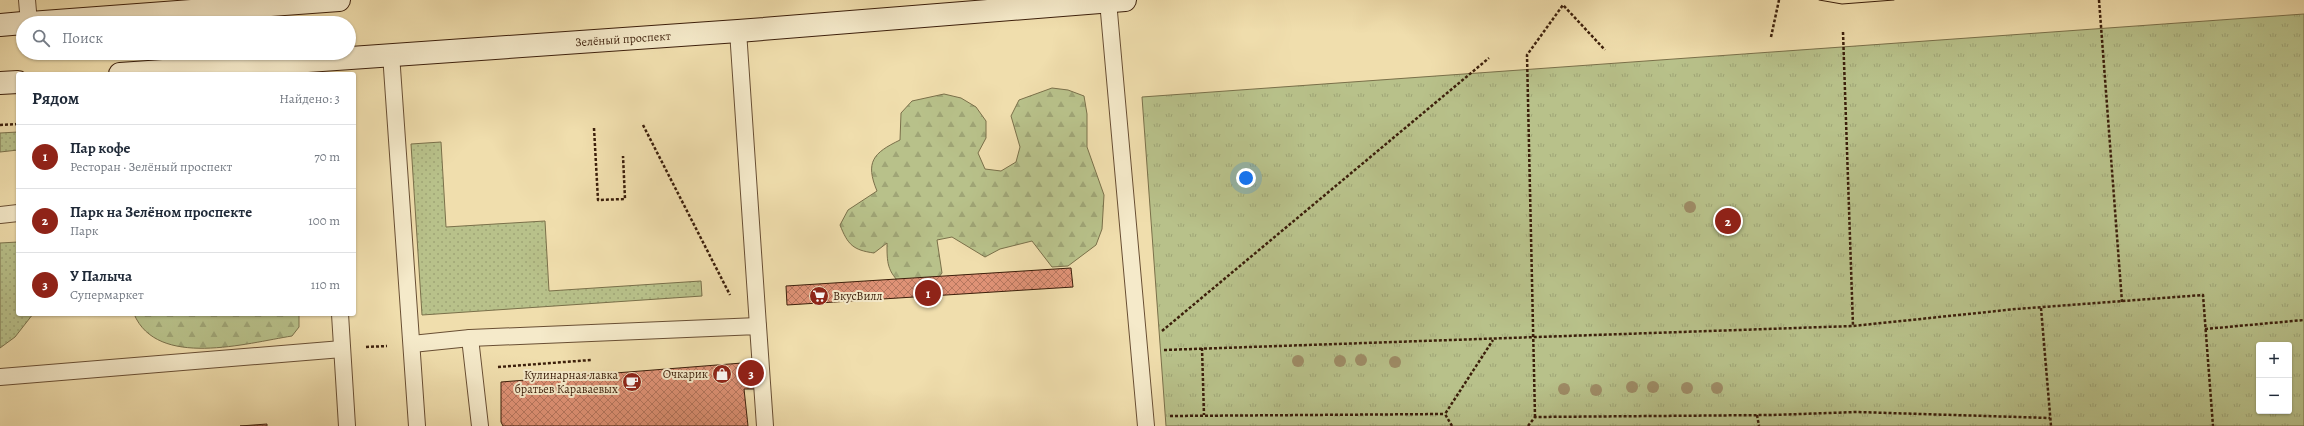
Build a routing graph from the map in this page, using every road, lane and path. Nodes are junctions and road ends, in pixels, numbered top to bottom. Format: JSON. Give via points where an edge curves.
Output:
{"nodes":[{"id":1,"x":27,"y":0,"type":"edge"},
{"id":2,"x":339,"y":0,"type":"edge"},
{"id":3,"x":1779,"y":0,"type":"edge"},
{"id":4,"x":2099,"y":0,"type":"edge"},
{"id":5,"x":1117,"y":1,"type":"edge"},
{"id":6,"x":28,"y":16,"type":"edge"},
{"id":7,"x":123,"y":16,"type":"edge"},
{"id":8,"x":16,"y":24,"type":"edge"},
{"id":9,"x":0,"y":25,"type":"edge"},
{"id":10,"x":738,"y":31,"type":"junction"},
{"id":11,"x":1843,"y":32,"type":"dead end"},
{"id":12,"x":1771,"y":37,"type":"dead end"},
{"id":13,"x":1605,"y":50,"type":"dead end"},
{"id":14,"x":391,"y":54,"type":"junction"},
{"id":15,"x":1488,"y":58,"type":"dead end"},
{"id":16,"x":323,"y":66,"type":"edge"},
{"id":17,"x":171,"y":72,"type":"edge"},
{"id":18,"x":16,"y":82,"type":"edge"},
{"id":19,"x":0,"y":83,"type":"edge"},
{"id":20,"x":16,"y":124,"type":"edge"},
{"id":21,"x":0,"y":125,"type":"edge"},
{"id":22,"x":643,"y":125,"type":"dead end"},
{"id":23,"x":594,"y":128,"type":"dead end"},
{"id":24,"x":623,"y":156,"type":"dead end"},
{"id":25,"x":16,"y":213,"type":"edge"},
{"id":26,"x":0,"y":215,"type":"edge"},
{"id":27,"x":2122,"y":302,"type":"junction"},
{"id":28,"x":733,"y":303,"type":"dead end"},
{"id":29,"x":2041,"y":308,"type":"junction"},
{"id":30,"x":340,"y":316,"type":"edge"},
{"id":31,"x":2304,"y":320,"type":"edge"},
{"id":32,"x":758,"y":326,"type":"junction"},
{"id":33,"x":1854,"y":326,"type":"junction"},
{"id":34,"x":2205,"y":329,"type":"junction"},
{"id":35,"x":470,"y":338,"type":"junction"},
{"id":36,"x":1533,"y":338,"type":"junction"},
{"id":37,"x":1493,"y":340,"type":"junction"},
{"id":38,"x":412,"y":344,"type":"junction"},
{"id":39,"x":1202,"y":348,"type":"junction"},
{"id":40,"x":342,"y":349,"type":"junction"},
{"id":41,"x":1139,"y":350,"type":"junction"},
{"id":42,"x":0,"y":377,"type":"edge"},
{"id":43,"x":1445,"y":414,"type":"junction"},
{"id":44,"x":1758,"y":415,"type":"junction"},
{"id":45,"x":1204,"y":416,"type":"junction"},
{"id":46,"x":1536,"y":417,"type":"junction"},
{"id":47,"x":2050,"y":418,"type":"junction"},
{"id":48,"x":1145,"y":421,"type":"edge"},
{"id":49,"x":347,"y":426,"type":"edge"},
{"id":50,"x":417,"y":426,"type":"edge"},
{"id":51,"x":480,"y":426,"type":"edge"},
{"id":52,"x":765,"y":426,"type":"edge"},
{"id":53,"x":1452,"y":426,"type":"edge"},
{"id":54,"x":1528,"y":426,"type":"edge"},
{"id":55,"x":1759,"y":426,"type":"edge"},
{"id":56,"x":2051,"y":426,"type":"edge"},
{"id":57,"x":2213,"y":426,"type":"edge"}],
"edges":[{"from":1,"to":6,"type":"lane"},
{"from":2,"to":7,"type":"main road"},
{"from":3,"to":12,"type":"path"},
{"from":4,"to":27,"type":"path"},
{"from":5,"to":10,"type":"main road","name":"Зелёный проспект"},
{"from":5,"to":41,"type":"lane"},
{"from":8,"to":9,"type":"main road"},
{"from":10,"to":14,"type":"main road","name":"Зелёный проспект"},
{"from":10,"to":32,"type":"lane"},
{"from":11,"to":33,"type":"path"},
{"from":13,"to":36,"type":"path","via":[[1562,5],[1527,55]]},
{"from":14,"to":16,"type":"main road","name":"Зелёный проспект"},
{"from":14,"to":38,"type":"lane"},
{"from":15,"to":41,"type":"path"},
{"from":16,"to":17,"type":"main road","name":"Зелёный проспект"},
{"from":18,"to":19,"type":"main road"},
{"from":20,"to":21,"type":"path"},
{"from":22,"to":28,"type":"path"},
{"from":23,"to":24,"type":"path","via":[[598,200],[625,199]]},
{"from":25,"to":26,"type":"lane"},
{"from":27,"to":29,"type":"path"},
{"from":27,"to":34,"type":"path","via":[[2202,295]]},
{"from":29,"to":33,"type":"path"},
{"from":29,"to":47,"type":"path"},
{"from":30,"to":40,"type":"lane"},
{"from":31,"to":34,"type":"path"},
{"from":32,"to":35,"type":"lane"},
{"from":32,"to":52,"type":"lane"},
{"from":33,"to":36,"type":"path"},
{"from":34,"to":57,"type":"path"},
{"from":35,"to":38,"type":"lane"},
{"from":35,"to":51,"type":"lane"},
{"from":36,"to":37,"type":"path"},
{"from":36,"to":46,"type":"path"},
{"from":37,"to":39,"type":"path"},
{"from":37,"to":43,"type":"path"},
{"from":38,"to":40,"type":"path"},
{"from":38,"to":50,"type":"lane"},
{"from":39,"to":41,"type":"path"},
{"from":39,"to":45,"type":"path"},
{"from":40,"to":42,"type":"lane"},
{"from":40,"to":49,"type":"lane"},
{"from":41,"to":48,"type":"lane"},
{"from":43,"to":45,"type":"path"},
{"from":43,"to":53,"type":"path"},
{"from":44,"to":46,"type":"path"},
{"from":44,"to":47,"type":"path","via":[[1857,412]]},
{"from":44,"to":55,"type":"path"},
{"from":45,"to":48,"type":"path"},
{"from":46,"to":54,"type":"path"},
{"from":47,"to":56,"type":"path"}]}
